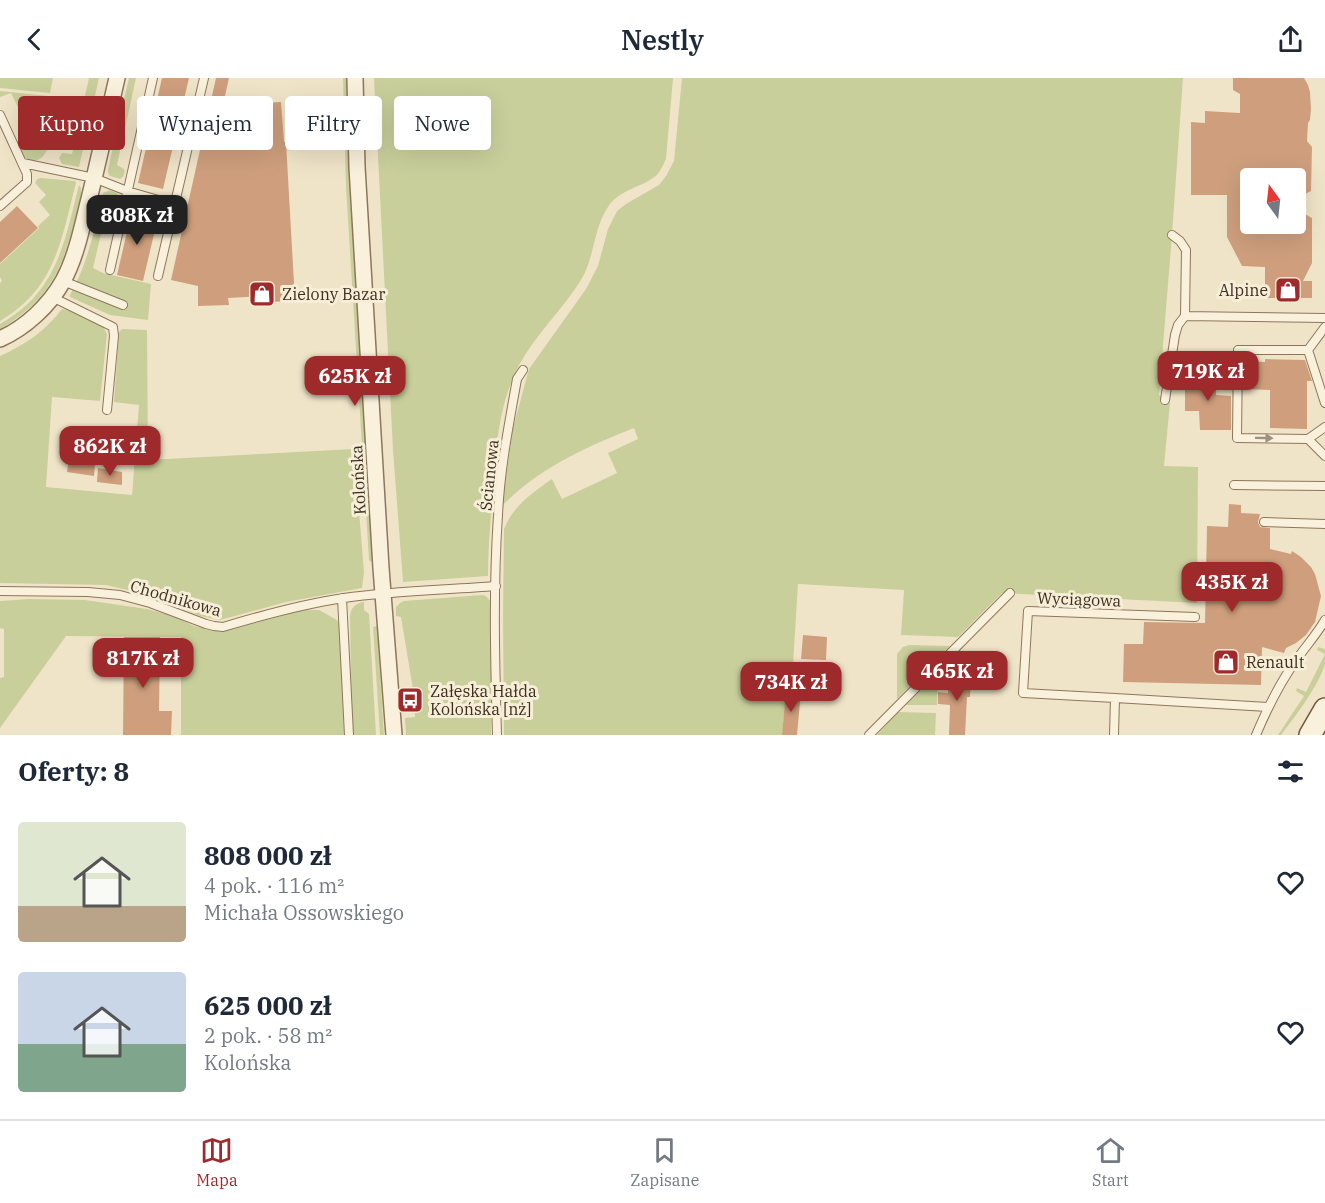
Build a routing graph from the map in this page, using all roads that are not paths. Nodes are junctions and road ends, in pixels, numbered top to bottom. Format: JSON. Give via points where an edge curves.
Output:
{"nodes":[{"id":1,"x":117,"y":78,"type":"edge"},
{"id":2,"x":153,"y":78,"type":"edge"},
{"id":3,"x":204,"y":78,"type":"edge"},
{"id":4,"x":355,"y":78,"type":"edge"},
{"id":5,"x":0,"y":115,"type":"edge"},
{"id":6,"x":23,"y":163,"type":"junction"},
{"id":7,"x":94,"y":178,"type":"junction"},
{"id":8,"x":127,"y":191,"type":"junction"},
{"id":9,"x":176,"y":205,"type":"junction"},
{"id":10,"x":0,"y":206,"type":"edge"},
{"id":11,"x":1172,"y":235,"type":"dead end"},
{"id":12,"x":110,"y":270,"type":"dead end"},
{"id":13,"x":158,"y":276,"type":"dead end"},
{"id":14,"x":63,"y":281,"type":"junction"},
{"id":15,"x":52,"y":297,"type":"junction"},
{"id":16,"x":123,"y":305,"type":"dead end"},
{"id":17,"x":1185,"y":316,"type":"junction"},
{"id":18,"x":1325,"y":318,"type":"edge"},
{"id":19,"x":1325,"y":327,"type":"edge"},
{"id":20,"x":0,"y":339,"type":"edge"},
{"id":21,"x":1308,"y":350,"type":"junction"},
{"id":22,"x":523,"y":370,"type":"dead end"},
{"id":23,"x":1165,"y":400,"type":"dead end"},
{"id":24,"x":1325,"y":403,"type":"edge"},
{"id":25,"x":107,"y":410,"type":"dead end"},
{"id":26,"x":1325,"y":427,"type":"edge"},
{"id":27,"x":1308,"y":439,"type":"junction"},
{"id":28,"x":1325,"y":456,"type":"edge"},
{"id":29,"x":1234,"y":485,"type":"dead end"},
{"id":30,"x":1325,"y":486,"type":"edge"},
{"id":31,"x":1264,"y":522,"type":"dead end"},
{"id":32,"x":1325,"y":524,"type":"edge"},
{"id":33,"x":496,"y":586,"type":"junction"},
{"id":34,"x":0,"y":591,"type":"edge"},
{"id":35,"x":1010,"y":593,"type":"dead end"},
{"id":36,"x":384,"y":594,"type":"junction"},
{"id":37,"x":342,"y":598,"type":"junction"},
{"id":38,"x":1195,"y":617,"type":"dead end"},
{"id":39,"x":1325,"y":620,"type":"edge"},
{"id":40,"x":1115,"y":698,"type":"junction"},
{"id":41,"x":1268,"y":706,"type":"junction"},
{"id":42,"x":1325,"y":709,"type":"edge"},
{"id":43,"x":349,"y":735,"type":"edge"},
{"id":44,"x":394,"y":735,"type":"edge"},
{"id":45,"x":497,"y":735,"type":"edge"},
{"id":46,"x":869,"y":735,"type":"edge"},
{"id":47,"x":1114,"y":735,"type":"edge"},
{"id":48,"x":1256,"y":735,"type":"edge"},
{"id":49,"x":1310,"y":735,"type":"edge"}],
"edges":[{"from":1,"to":7,"type":"street"},
{"from":2,"to":8,"type":"lane"},
{"from":3,"to":9,"type":"lane"},
{"from":4,"to":36,"type":"street","name":"Kolońska","via":[[357,179]]},
{"from":5,"to":6,"type":"lane"},
{"from":6,"to":7,"type":"lane"},
{"from":6,"to":10,"type":"lane","via":[[27,182]]},
{"from":7,"to":8,"type":"lane"},
{"from":7,"to":14,"type":"street"},
{"from":8,"to":9,"type":"lane"},
{"from":8,"to":12,"type":"lane"},
{"from":9,"to":13,"type":"lane"},
{"from":11,"to":17,"type":"lane","via":[[1186,250]]},
{"from":14,"to":15,"type":"street"},
{"from":14,"to":16,"type":"lane"},
{"from":15,"to":20,"type":"street","via":[[23,325]]},
{"from":15,"to":25,"type":"lane","via":[[113,327]]},
{"from":17,"to":18,"type":"lane"},
{"from":17,"to":23,"type":"lane","via":[[1175,335]]},
{"from":19,"to":21,"type":"lane"},
{"from":21,"to":24,"type":"lane"},
{"from":21,"to":27,"type":"lane","one_way":true,"via":[[1238,350],[1237,427],[1237,438]]},
{"from":22,"to":33,"type":"lane","name":"Ścianowa","via":[[517,379],[505,447]]},
{"from":26,"to":27,"type":"lane"},
{"from":27,"to":28,"type":"lane"},
{"from":29,"to":30,"type":"lane"},
{"from":31,"to":32,"type":"lane"},
{"from":33,"to":36,"type":"lane"},
{"from":33,"to":45,"type":"lane","name":"Ścianowa"},
{"from":34,"to":37,"type":"lane","name":"Chodnikowa","via":[[120,595],[223,627]]},
{"from":35,"to":46,"type":"lane"},
{"from":36,"to":37,"type":"lane","name":"Chodnikowa"},
{"from":36,"to":44,"type":"street","name":"Kolońska"},
{"from":37,"to":43,"type":"lane"},
{"from":38,"to":40,"type":"lane","name":"Wyciągowa","via":[[1028,611],[1023,693]]},
{"from":39,"to":41,"type":"lane"},
{"from":40,"to":41,"type":"lane"},
{"from":40,"to":47,"type":"lane"},
{"from":41,"to":48,"type":"lane"},
{"from":42,"to":49,"type":"main road"}]}
